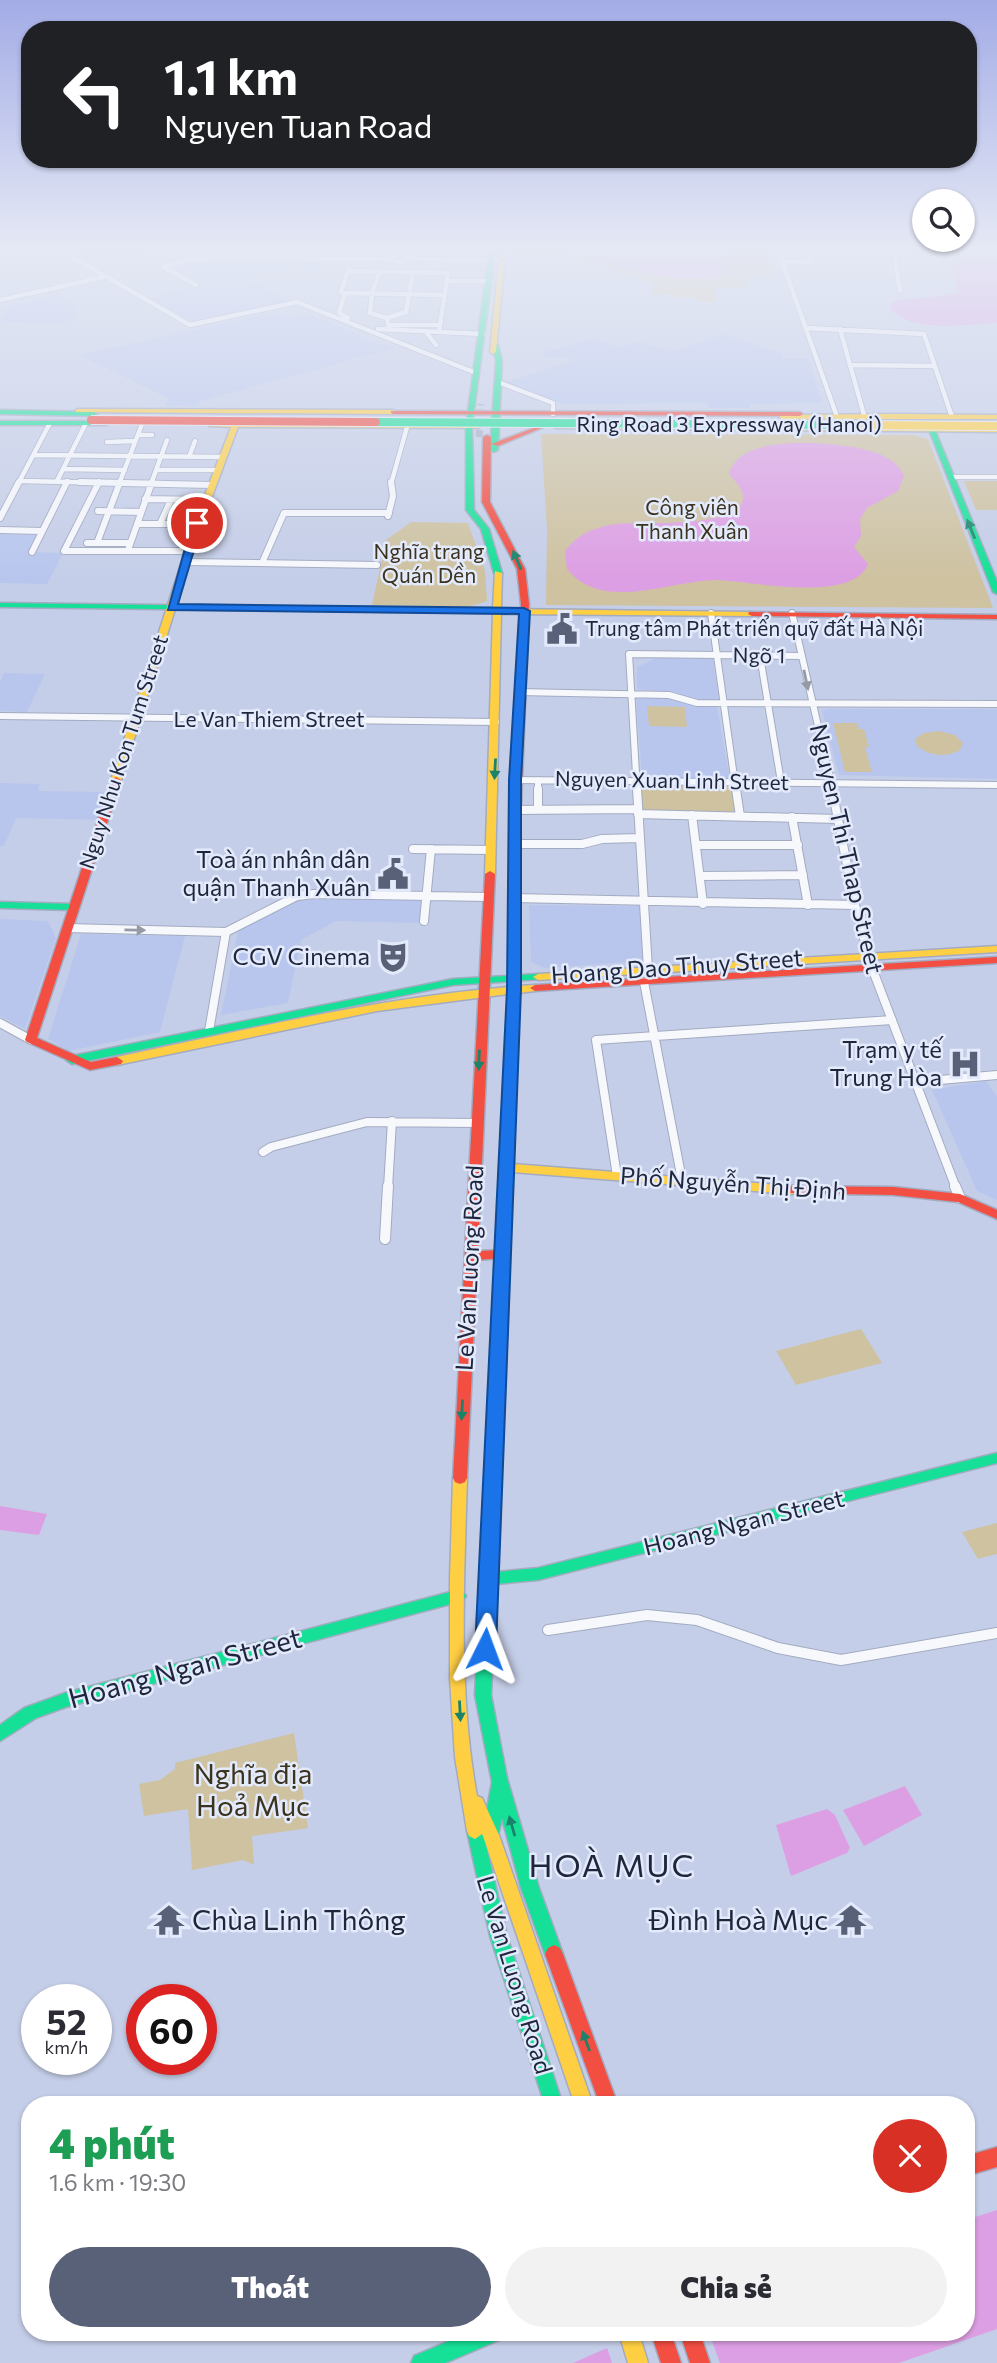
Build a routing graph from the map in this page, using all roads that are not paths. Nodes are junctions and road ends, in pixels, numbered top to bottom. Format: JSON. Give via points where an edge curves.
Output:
{"nodes":[{"id":1,"x":435,"y":356,"type":"edge"},
{"id":2,"x":478,"y":356,"type":"edge"},
{"id":3,"x":485,"y":356,"type":"edge"},
{"id":4,"x":497,"y":356,"type":"edge"},
{"id":5,"x":816,"y":356,"type":"edge"},
{"id":6,"x":848,"y":356,"type":"edge"},
{"id":7,"x":931,"y":356,"type":"edge"},
{"id":8,"x":850,"y":365,"type":"junction"},
{"id":9,"x":934,"y":366,"type":"junction"},
{"id":10,"x":477,"y":373,"type":"junction"},
{"id":11,"x":498,"y":382,"type":"junction"},
{"id":12,"x":0,"y":411,"type":"edge"},
{"id":13,"x":554,"y":414,"type":"junction"},
{"id":14,"x":836,"y":414,"type":"junction"},
{"id":15,"x":864,"y":415,"type":"junction"},
{"id":16,"x":952,"y":417,"type":"junction"},
{"id":17,"x":95,"y":418,"type":"junction"},
{"id":18,"x":339,"y":419,"type":"junction"},
{"id":19,"x":997,"y":419,"type":"edge"},
{"id":20,"x":318,"y":420,"type":"junction"},
{"id":21,"x":429,"y":420,"type":"junction"},
{"id":22,"x":485,"y":420,"type":"junction"},
{"id":23,"x":537,"y":420,"type":"junction"},
{"id":24,"x":0,"y":421,"type":"edge"},
{"id":25,"x":624,"y":421,"type":"junction"},
{"id":26,"x":782,"y":422,"type":"junction"},
{"id":27,"x":50,"y":423,"type":"junction"},
{"id":28,"x":235,"y":425,"type":"junction"},
{"id":29,"x":585,"y":425,"type":"junction"},
{"id":30,"x":924,"y":425,"type":"junction"},
{"id":31,"x":407,"y":427,"type":"junction"},
{"id":32,"x":997,"y":428,"type":"edge"},
{"id":33,"x":144,"y":431,"type":"junction"},
{"id":34,"x":167,"y":440,"type":"dead end"},
{"id":35,"x":135,"y":441,"type":"junction"},
{"id":36,"x":195,"y":441,"type":"dead end"},
{"id":37,"x":107,"y":442,"type":"dead end"},
{"id":38,"x":34,"y":455,"type":"junction"},
{"id":39,"x":72,"y":455,"type":"junction"},
{"id":40,"x":129,"y":457,"type":"junction"},
{"id":41,"x":160,"y":457,"type":"junction"},
{"id":42,"x":190,"y":457,"type":"junction"},
{"id":43,"x":64,"y":468,"type":"junction"},
{"id":44,"x":125,"y":470,"type":"junction"},
{"id":45,"x":156,"y":470,"type":"junction"},
{"id":46,"x":953,"y":477,"type":"junction"},
{"id":47,"x":997,"y":477,"type":"edge"},
{"id":48,"x":213,"y":478,"type":"junction"},
{"id":49,"x":20,"y":481,"type":"junction"},
{"id":50,"x":57,"y":481,"type":"junction"},
{"id":51,"x":68,"y":481,"type":"junction"},
{"id":52,"x":99,"y":482,"type":"junction"},
{"id":53,"x":121,"y":483,"type":"junction"},
{"id":54,"x":150,"y":484,"type":"junction"},
{"id":55,"x":145,"y":499,"type":"junction"},
{"id":56,"x":171,"y":500,"type":"junction"},
{"id":57,"x":98,"y":511,"type":"dead end"},
{"id":58,"x":110,"y":511,"type":"junction"},
{"id":59,"x":141,"y":512,"type":"junction"},
{"id":60,"x":0,"y":518,"type":"edge"},
{"id":61,"x":487,"y":518,"type":"junction"},
{"id":62,"x":137,"y":524,"type":"junction"},
{"id":63,"x":160,"y":524,"type":"junction"},
{"id":64,"x":197,"y":524,"type":"junction"},
{"id":65,"x":0,"y":530,"type":"edge"},
{"id":66,"x":42,"y":531,"type":"junction"},
{"id":67,"x":87,"y":543,"type":"dead end"},
{"id":68,"x":97,"y":543,"type":"junction"},
{"id":69,"x":129,"y":546,"type":"junction"},
{"id":70,"x":32,"y":552,"type":"dead end"},
{"id":71,"x":187,"y":557,"type":"junction"},
{"id":72,"x":262,"y":563,"type":"junction"},
{"id":73,"x":377,"y":565,"type":"dead end"},
{"id":74,"x":997,"y":592,"type":"edge"},
{"id":75,"x":0,"y":605,"type":"edge"},
{"id":76,"x":172,"y":607,"type":"junction"},
{"id":77,"x":529,"y":612,"type":"junction"},
{"id":78,"x":498,"y":613,"type":"junction"},
{"id":79,"x":602,"y":613,"type":"junction"},
{"id":80,"x":711,"y":613,"type":"junction"},
{"id":81,"x":792,"y":613,"type":"junction"},
{"id":82,"x":997,"y":615,"type":"edge"},
{"id":83,"x":717,"y":655,"type":"junction"},
{"id":84,"x":760,"y":656,"type":"junction"},
{"id":85,"x":801,"y":656,"type":"junction"},
{"id":86,"x":518,"y":692,"type":"junction"},
{"id":87,"x":630,"y":693,"type":"junction"},
{"id":88,"x":725,"y":704,"type":"junction"},
{"id":89,"x":769,"y":704,"type":"junction"},
{"id":90,"x":811,"y":704,"type":"junction"},
{"id":91,"x":997,"y":704,"type":"edge"},
{"id":92,"x":0,"y":716,"type":"edge"},
{"id":93,"x":136,"y":719,"type":"junction"},
{"id":94,"x":496,"y":722,"type":"junction"},
{"id":95,"x":515,"y":780,"type":"junction"},
{"id":96,"x":538,"y":780,"type":"junction"},
{"id":97,"x":635,"y":780,"type":"junction"},
{"id":98,"x":736,"y":781,"type":"junction"},
{"id":99,"x":781,"y":782,"type":"junction"},
{"id":100,"x":831,"y":783,"type":"junction"},
{"id":101,"x":997,"y":785,"type":"edge"},
{"id":102,"x":515,"y":810,"type":"junction"},
{"id":103,"x":538,"y":810,"type":"junction"},
{"id":104,"x":638,"y":811,"type":"junction"},
{"id":105,"x":692,"y":815,"type":"junction"},
{"id":106,"x":740,"y":816,"type":"junction"},
{"id":107,"x":792,"y":817,"type":"junction"},
{"id":108,"x":838,"y":819,"type":"junction"},
{"id":109,"x":639,"y":838,"type":"junction"},
{"id":110,"x":514,"y":844,"type":"junction"},
{"id":111,"x":696,"y":845,"type":"junction"},
{"id":112,"x":798,"y":845,"type":"junction"},
{"id":113,"x":414,"y":849,"type":"dead end"},
{"id":114,"x":431,"y":849,"type":"junction"},
{"id":115,"x":483,"y":850,"type":"junction"},
{"id":116,"x":803,"y":875,"type":"junction"},
{"id":117,"x":700,"y":876,"type":"junction"},
{"id":118,"x":426,"y":897,"type":"junction"},
{"id":119,"x":487,"y":897,"type":"junction"},
{"id":120,"x":513,"y":898,"type":"junction"},
{"id":121,"x":644,"y":903,"type":"junction"},
{"id":122,"x":704,"y":904,"type":"junction"},
{"id":123,"x":0,"y":905,"type":"edge"},
{"id":124,"x":808,"y":905,"type":"junction"},
{"id":125,"x":855,"y":905,"type":"junction"},
{"id":126,"x":0,"y":913,"type":"edge"},
{"id":127,"x":69,"y":917,"type":"junction"},
{"id":128,"x":424,"y":921,"type":"dead end"},
{"id":129,"x":226,"y":932,"type":"junction"},
{"id":130,"x":997,"y":948,"type":"edge"},
{"id":131,"x":997,"y":960,"type":"edge"},
{"id":132,"x":870,"y":962,"type":"junction"},
{"id":133,"x":646,"y":975,"type":"junction"},
{"id":134,"x":514,"y":983,"type":"junction"},
{"id":135,"x":483,"y":986,"type":"junction"},
{"id":136,"x":892,"y":1020,"type":"junction"},
{"id":137,"x":0,"y":1023,"type":"edge"},
{"id":138,"x":208,"y":1036,"type":"junction"},
{"id":139,"x":654,"y":1037,"type":"junction"},
{"id":140,"x":31,"y":1040,"type":"junction"},
{"id":141,"x":72,"y":1060,"type":"junction"},
{"id":142,"x":996,"y":1078,"type":"edge"},
{"id":143,"x":918,"y":1082,"type":"junction"},
{"id":144,"x":393,"y":1121,"type":"junction"},
{"id":145,"x":477,"y":1123,"type":"junction"},
{"id":146,"x":263,"y":1152,"type":"dead end"},
{"id":147,"x":506,"y":1167,"type":"junction"},
{"id":148,"x":617,"y":1176,"type":"junction"},
{"id":149,"x":682,"y":1180,"type":"junction"},
{"id":150,"x":960,"y":1198,"type":"junction"},
{"id":151,"x":997,"y":1215,"type":"edge"},
{"id":152,"x":385,"y":1239,"type":"dead end"},
{"id":153,"x":503,"y":1254,"type":"junction"},
{"id":154,"x":471,"y":1256,"type":"junction"},
{"id":155,"x":997,"y":1458,"type":"edge"},
{"id":156,"x":489,"y":1579,"type":"junction"},
{"id":157,"x":458,"y":1596,"type":"junction"},
{"id":158,"x":548,"y":1630,"type":"dead end"},
{"id":159,"x":997,"y":1633,"type":"edge"},
{"id":160,"x":0,"y":1734,"type":"edge"},
{"id":161,"x":499,"y":1778,"type":"junction"},
{"id":162,"x":468,"y":1786,"type":"junction"},
{"id":163,"x":491,"y":1835,"type":"junction"},
{"id":164,"x":551,"y":2096,"type":"edge"},
{"id":165,"x":581,"y":2096,"type":"edge"},
{"id":166,"x":606,"y":2096,"type":"edge"},
{"id":167,"x":997,"y":2158,"type":"edge"},
{"id":168,"x":975,"y":2164,"type":"edge"},
{"id":169,"x":473,"y":2341,"type":"edge"},
{"id":170,"x":631,"y":2341,"type":"edge"},
{"id":171,"x":664,"y":2341,"type":"edge"},
{"id":172,"x":693,"y":2341,"type":"edge"},
{"id":173,"x":421,"y":2363,"type":"edge"},
{"id":174,"x":638,"y":2363,"type":"edge"},
{"id":175,"x":671,"y":2363,"type":"edge"},
{"id":176,"x":700,"y":2363,"type":"edge"}],
"edges":[{"from":1,"to":10,"type":"street"},
{"from":2,"to":10,"type":"main road"},
{"from":3,"to":22,"type":"main road"},
{"from":4,"to":11,"type":"main road"},
{"from":5,"to":14,"type":"street"},
{"from":6,"to":8,"type":"street"},
{"from":7,"to":9,"type":"street"},
{"from":8,"to":9,"type":"street"},
{"from":8,"to":15,"type":"street"},
{"from":9,"to":16,"type":"street"},
{"from":10,"to":22,"type":"main road"},
{"from":11,"to":13,"type":"street","via":[[553,403]]},
{"from":11,"to":22,"type":"main road"},
{"from":12,"to":17,"type":"main road"},
{"from":13,"to":23,"type":"main road"},
{"from":13,"to":25,"type":"main road"},
{"from":14,"to":15,"type":"main road"},
{"from":14,"to":25,"type":"main road"},
{"from":15,"to":30,"type":"main road"},
{"from":16,"to":19,"type":"main road"},
{"from":16,"to":30,"type":"main road"},
{"from":17,"to":20,"type":"main road"},
{"from":17,"to":22,"type":"main road","name":"Ring Road 3 Expressway (Hanoi)"},
{"from":17,"to":24,"type":"main road"},
{"from":17,"to":27,"type":"main road"},
{"from":17,"to":29,"type":"main road","name":"Ring Road 3 Expressway (Hanoi)","bridge":true},
{"from":17,"to":33,"type":"main road"},
{"from":17,"to":39,"type":"street"},
{"from":18,"to":20,"type":"main road"},
{"from":18,"to":21,"type":"main road"},
{"from":18,"to":31,"type":"main road"},
{"from":19,"to":22,"type":"main road","name":"Ring Road 3 Expressway (Hanoi)"},
{"from":20,"to":28,"type":"main road"},
{"from":21,"to":22,"type":"main road"},
{"from":21,"to":22,"type":"main road"},
{"from":21,"to":31,"type":"main road"},
{"from":22,"to":23,"type":"main road"},
{"from":22,"to":23,"type":"main road"},
{"from":22,"to":26,"type":"main road"},
{"from":22,"to":61,"type":"main road","name":"Le Van Luong Road","via":[[492,480]]},
{"from":22,"to":61,"type":"main road","name":"Le Van Luong Road","via":[[467,498],[470,510]]},
{"from":23,"to":25,"type":"main road"},
{"from":24,"to":27,"type":"main road"},
{"from":25,"to":30,"type":"main road"},
{"from":26,"to":29,"type":"main road","bridge":true},
{"from":26,"to":30,"type":"main road"},
{"from":27,"to":38,"type":"street"},
{"from":28,"to":33,"type":"main road"},
{"from":28,"to":48,"type":"main road","name":"Nguy Nhu Kon Tum Street"},
{"from":29,"to":32,"type":"main road","name":"Ring Road 3 Expressway (Hanoi)","bridge":true},
{"from":30,"to":32,"type":"main road"},
{"from":30,"to":46,"type":"main road"},
{"from":31,"to":72,"type":"street","via":[[390,487],[393,496],[388,516],[284,513]]},
{"from":33,"to":35,"type":"street"},
{"from":34,"to":41,"type":"street"},
{"from":35,"to":37,"type":"street"},
{"from":35,"to":40,"type":"street"},
{"from":36,"to":42,"type":"street"},
{"from":38,"to":39,"type":"street"},
{"from":38,"to":49,"type":"street"},
{"from":39,"to":40,"type":"street"},
{"from":39,"to":43,"type":"street"},
{"from":40,"to":41,"type":"street"},
{"from":40,"to":44,"type":"street"},
{"from":41,"to":42,"type":"street"},
{"from":41,"to":45,"type":"street"},
{"from":42,"to":48,"type":"street"},
{"from":43,"to":44,"type":"street"},
{"from":43,"to":50,"type":"street"},
{"from":44,"to":53,"type":"street"},
{"from":45,"to":48,"type":"street"},
{"from":45,"to":54,"type":"street"},
{"from":46,"to":47,"type":"street"},
{"from":74,"to":46,"type":"main road","one_way":true},
{"from":48,"to":54,"type":"street"},
{"from":48,"to":56,"type":"street"},
{"from":48,"to":64,"type":"main road","name":"Nguy Nhu Kon Tum Street"},
{"from":49,"to":50,"type":"street"},
{"from":49,"to":60,"type":"street"},
{"from":50,"to":51,"type":"street"},
{"from":51,"to":52,"type":"street"},
{"from":51,"to":66,"type":"street"},
{"from":52,"to":53,"type":"street"},
{"from":52,"to":69,"type":"street","via":[[64,551]]},
{"from":53,"to":54,"type":"street"},
{"from":53,"to":58,"type":"street"},
{"from":54,"to":55,"type":"street"},
{"from":55,"to":56,"type":"street"},
{"from":55,"to":59,"type":"street"},
{"from":56,"to":63,"type":"street"},
{"from":57,"to":58,"type":"street"},
{"from":58,"to":59,"type":"street"},
{"from":58,"to":68,"type":"street"},
{"from":59,"to":62,"type":"street"},
{"from":77,"to":61,"type":"main road","name":"Le Van Luong Road","one_way":true,"via":[[521,569]]},
{"from":61,"to":78,"type":"main road","name":"Le Van Luong Road","via":[[499,573]]},
{"from":62,"to":63,"type":"street"},
{"from":62,"to":69,"type":"street"},
{"from":63,"to":64,"type":"street"},
{"from":64,"to":71,"type":"main road","name":"Nguy Nhu Kon Tum Street"},
{"from":65,"to":66,"type":"street"},
{"from":66,"to":70,"type":"street"},
{"from":67,"to":68,"type":"street"},
{"from":68,"to":69,"type":"street"},
{"from":69,"to":71,"type":"street"},
{"from":71,"to":72,"type":"street"},
{"from":71,"to":76,"type":"main road","name":"Nguy Nhu Kon Tum Street"},
{"from":72,"to":73,"type":"street"},
{"from":75,"to":76,"type":"main road"},
{"from":76,"to":78,"type":"main road"},
{"from":76,"to":93,"type":"main road","name":"Nguy Nhu Kon Tum Street"},
{"from":77,"to":78,"type":"main road"},
{"from":77,"to":79,"type":"main road"},
{"from":77,"to":79,"type":"main road","via":[[568,608]]},
{"from":77,"to":86,"type":"main road","name":"Le Van Luong Road"},
{"from":78,"to":94,"type":"main road","name":"Le Van Luong Road"},
{"from":79,"to":80,"type":"main road"},
{"from":80,"to":81,"type":"main road"},
{"from":80,"to":83,"type":"street"},
{"from":81,"to":82,"type":"main road"},
{"from":81,"to":85,"type":"street","name":"Nguyen Thi Thap Street"},
{"from":83,"to":84,"type":"street","name":"Ngõ 1"},
{"from":83,"to":87,"type":"street","name":"Ngõ 1","via":[[629,654]]},
{"from":83,"to":88,"type":"street"},
{"from":84,"to":85,"type":"street","name":"Ngõ 1"},
{"from":84,"to":89,"type":"street"},
{"from":85,"to":90,"type":"street","name":"Nguyen Thi Thap Street","one_way":true},
{"from":86,"to":87,"type":"street"},
{"from":86,"to":95,"type":"main road","name":"Le Van Luong Road"},
{"from":87,"to":88,"type":"street"},
{"from":87,"to":97,"type":"street"},
{"from":88,"to":89,"type":"street"},
{"from":88,"to":98,"type":"street"},
{"from":89,"to":90,"type":"street"},
{"from":89,"to":99,"type":"street"},
{"from":90,"to":91,"type":"street"},
{"from":90,"to":100,"type":"street","name":"Nguyen Thi Thap Street"},
{"from":92,"to":93,"type":"street","name":"Le Van Thiem Street"},
{"from":93,"to":94,"type":"street","name":"Le Van Thiem Street"},
{"from":93,"to":127,"type":"main road","name":"Nguy Nhu Kon Tum Street"},
{"from":94,"to":115,"type":"main road","name":"Le Van Luong Road","one_way":true},
{"from":95,"to":96,"type":"street","name":"Nguyen Xuan Linh Street"},
{"from":95,"to":102,"type":"main road","name":"Le Van Luong Road"},
{"from":96,"to":97,"type":"street","name":"Nguyen Xuan Linh Street"},
{"from":96,"to":103,"type":"street"},
{"from":97,"to":98,"type":"street","name":"Nguyen Xuan Linh Street"},
{"from":97,"to":104,"type":"street"},
{"from":98,"to":99,"type":"street","name":"Nguyen Xuan Linh Street"},
{"from":98,"to":106,"type":"street"},
{"from":99,"to":100,"type":"street","name":"Nguyen Xuan Linh Street"},
{"from":100,"to":101,"type":"street","name":"Nguyen Xuan Linh Street"},
{"from":100,"to":108,"type":"street","name":"Nguyen Thi Thap Street"},
{"from":102,"to":103,"type":"street"},
{"from":102,"to":110,"type":"main road","name":"Le Van Luong Road"},
{"from":103,"to":104,"type":"street"},
{"from":104,"to":105,"type":"street"},
{"from":104,"to":109,"type":"street"},
{"from":105,"to":106,"type":"street"},
{"from":105,"to":111,"type":"street"},
{"from":106,"to":107,"type":"street"},
{"from":107,"to":108,"type":"street"},
{"from":107,"to":112,"type":"street"},
{"from":108,"to":125,"type":"street","name":"Nguyen Thi Thap Street"},
{"from":109,"to":110,"type":"street"},
{"from":109,"to":121,"type":"street"},
{"from":110,"to":120,"type":"main road","name":"Le Van Luong Road"},
{"from":111,"to":112,"type":"street"},
{"from":111,"to":117,"type":"street"},
{"from":112,"to":116,"type":"street"},
{"from":113,"to":114,"type":"street"},
{"from":114,"to":115,"type":"street"},
{"from":114,"to":118,"type":"street"},
{"from":115,"to":119,"type":"main road","name":"Le Van Luong Road"},
{"from":116,"to":117,"type":"street"},
{"from":116,"to":124,"type":"street"},
{"from":117,"to":122,"type":"street"},
{"from":118,"to":119,"type":"street"},
{"from":118,"to":128,"type":"street"},
{"from":118,"to":129,"type":"street","via":[[297,896]]},
{"from":119,"to":135,"type":"main road","name":"Le Van Luong Road"},
{"from":120,"to":121,"type":"street"},
{"from":120,"to":134,"type":"main road","name":"Le Van Luong Road"},
{"from":121,"to":122,"type":"street"},
{"from":121,"to":133,"type":"street"},
{"from":122,"to":124,"type":"street"},
{"from":123,"to":127,"type":"main road"},
{"from":124,"to":125,"type":"street"},
{"from":125,"to":132,"type":"street","name":"Nguyen Thi Thap Street"},
{"from":126,"to":127,"type":"main road"},
{"from":127,"to":129,"type":"street","one_way":true},
{"from":127,"to":140,"type":"main road","name":"Nguy Nhu Kon Tum Street"},
{"from":129,"to":138,"type":"street"},
{"from":130,"to":132,"type":"main road","name":"Hoang Dao Thuy Street"},
{"from":131,"to":132,"type":"main road","name":"Hoang Dao Thuy Street"},
{"from":132,"to":133,"type":"main road","name":"Hoang Dao Thuy Street"},
{"from":132,"to":136,"type":"street","name":"Nguyen Thi Thap Street"},
{"from":133,"to":134,"type":"main road","name":"Hoang Dao Thuy Street"},
{"from":133,"to":139,"type":"street"},
{"from":134,"to":135,"type":"main road","name":"Hoang Dao Thuy Street"},
{"from":134,"to":147,"type":"main road","name":"Le Van Luong Road"},
{"from":135,"to":138,"type":"main road","name":"Hoang Dao Thuy Street","via":[[386,1000]]},
{"from":135,"to":145,"type":"main road","name":"Le Van Luong Road","one_way":true},
{"from":136,"to":139,"type":"street"},
{"from":136,"to":143,"type":"street","name":"Nguyen Thi Thap Street"},
{"from":137,"to":140,"type":"street"},
{"from":138,"to":141,"type":"main road","name":"Hoang Dao Thuy Street"},
{"from":138,"to":141,"type":"main road","via":[[90,1066]]},
{"from":139,"to":148,"type":"street","via":[[596,1040]]},
{"from":139,"to":149,"type":"street"},
{"from":140,"to":141,"type":"main road"},
{"from":142,"to":143,"type":"street"},
{"from":143,"to":150,"type":"street","name":"Nguyen Thi Thap Street"},
{"from":144,"to":145,"type":"street"},
{"from":144,"to":146,"type":"street","via":[[356,1125]]},
{"from":144,"to":152,"type":"street"},
{"from":145,"to":154,"type":"main road","name":"Le Van Luong Road"},
{"from":147,"to":148,"type":"main road","name":"Phố Nguyễn Thị Định"},
{"from":147,"to":153,"type":"main road","name":"Le Van Luong Road"},
{"from":148,"to":149,"type":"main road","name":"Phố Nguyễn Thị Định"},
{"from":149,"to":150,"type":"main road","name":"Phố Nguyễn Thị Định","via":[[769,1190],[893,1191]]},
{"from":150,"to":151,"type":"main road","name":"Phố Nguyễn Thị Định"},
{"from":153,"to":154,"type":"main road"},
{"from":153,"to":156,"type":"main road","name":"Le Van Luong Road"},
{"from":154,"to":157,"type":"main road","name":"Le Van Luong Road","one_way":true},
{"from":155,"to":156,"type":"main road","name":"Hoang Ngan Street","via":[[538,1574]]},
{"from":156,"to":161,"type":"main road","name":"Le Van Luong Road","via":[[483,1695]]},
{"from":157,"to":160,"type":"main road","name":"Hoang Ngan Street","via":[[65,1700],[30,1713]]},
{"from":157,"to":162,"type":"main road","name":"Le Van Luong Road","one_way":true,"via":[[460,1708]]},
{"from":158,"to":159,"type":"street","via":[[647,1615],[697,1620],[778,1648],[841,1660]]},
{"from":161,"to":163,"type":"main road"},
{"from":166,"to":161,"type":"main road","name":"Le Van Luong Road","one_way":true,"via":[[530,1888]]},
{"from":162,"to":163,"type":"main road"},
{"from":162,"to":164,"type":"main road","name":"Le Van Luong Road","via":[[497,1932]]},
{"from":163,"to":165,"type":"main road"},
{"from":167,"to":168,"type":"main road"},
{"from":169,"to":173,"type":"main road"},
{"from":170,"to":174,"type":"main road"},
{"from":171,"to":175,"type":"main road"},
{"from":172,"to":176,"type":"main road"}]}
